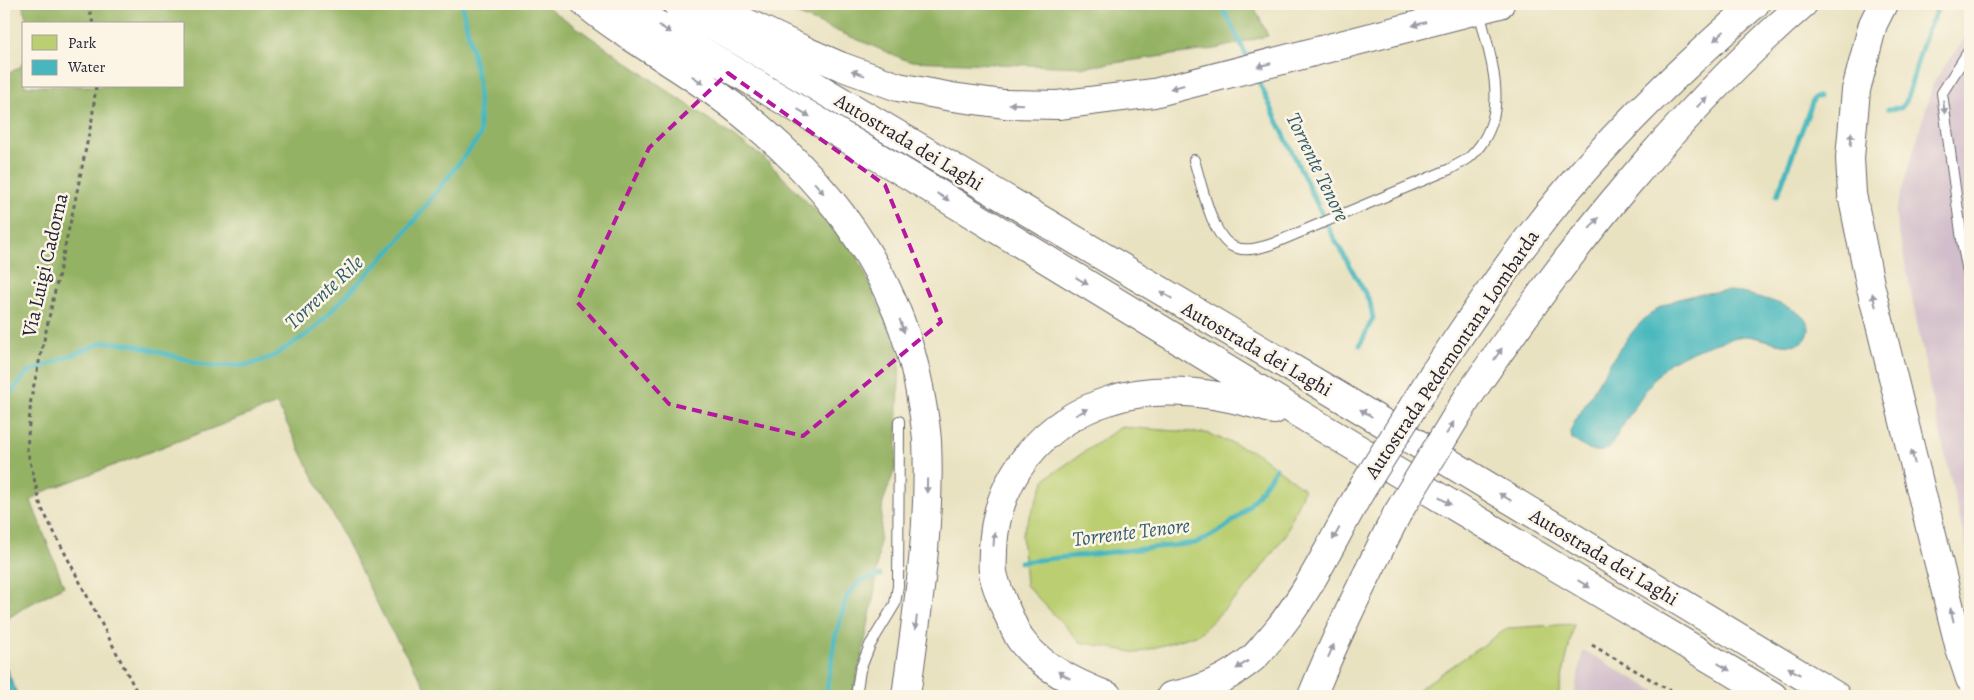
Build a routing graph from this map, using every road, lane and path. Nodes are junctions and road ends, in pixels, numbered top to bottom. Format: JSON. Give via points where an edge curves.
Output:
{"nodes":[{"id":1,"x":88,"y":4,"type":"edge"},
{"id":2,"x":586,"y":4,"type":"edge"},
{"id":3,"x":623,"y":4,"type":"edge"},
{"id":4,"x":677,"y":4,"type":"edge"},
{"id":5,"x":713,"y":4,"type":"edge"},
{"id":6,"x":1755,"y":4,"type":"edge"},
{"id":7,"x":1803,"y":4,"type":"edge"},
{"id":8,"x":1883,"y":4,"type":"edge"},
{"id":9,"x":1489,"y":6,"type":"edge"},
{"id":10,"x":92,"y":22,"type":"edge"},
{"id":11,"x":1970,"y":49,"type":"edge"},
{"id":12,"x":96,"y":88,"type":"edge"},
{"id":13,"x":1194,"y":160,"type":"dead end"},
{"id":14,"x":1970,"y":281,"type":"edge"},
{"id":15,"x":899,"y":421,"type":"dead end"},
{"id":16,"x":1312,"y":422,"type":"junction"},
{"id":17,"x":1592,"y":645,"type":"dead end"},
{"id":18,"x":1970,"y":678,"type":"edge"},
{"id":19,"x":138,"y":696,"type":"edge"},
{"id":20,"x":856,"y":696,"type":"edge"},
{"id":21,"x":906,"y":696,"type":"edge"},
{"id":22,"x":1108,"y":696,"type":"edge"},
{"id":23,"x":1171,"y":696,"type":"edge"},
{"id":24,"x":1312,"y":696,"type":"edge"},
{"id":25,"x":1679,"y":696,"type":"edge"},
{"id":26,"x":1772,"y":696,"type":"edge"},
{"id":27,"x":1836,"y":696,"type":"edge"}],
"edges":[{"from":1,"to":10,"type":"path"},
{"from":2,"to":21,"type":"highway","one_way":true,"via":[[606,22],[710,88],[763,131],[806,173],[851,225],[888,288],[914,364],[927,439],[925,545]]},
{"from":3,"to":16,"type":"highway","name":"Autostrada dei Laghi","one_way":true},
{"from":27,"to":4,"type":"highway","name":"Autostrada dei Laghi","one_way":true,"via":[[1342,398]]},
{"from":9,"to":5,"type":"highway","one_way":true,"via":[[1154,93],[1058,105],[1004,104],[898,87],[840,66]]},
{"from":6,"to":23,"type":"highway","name":"Autostrada Pedemontana Lombarda","one_way":true,"bridge":true,"via":[[1646,104],[1588,166],[1535,230],[1434,373],[1284,623],[1254,657],[1221,680]]},
{"from":24,"to":7,"type":"highway","name":"Autostrada Pedemontana Lombarda","one_way":true,"bridge":true,"via":[[1397,514],[1470,394],[1538,296],[1673,130]]},
{"from":18,"to":8,"type":"highway","one_way":true,"via":[[1960,650],[1870,284],[1852,194],[1850,158],[1856,90],[1873,24]]},
{"from":9,"to":13,"type":"lane","via":[[1495,112],[1482,143],[1468,158],[1450,169],[1303,232],[1254,249],[1233,247],[1224,241],[1217,230]]},
{"from":11,"to":14,"type":"lane","one_way":true,"via":[[1942,93]]},
{"from":12,"to":19,"type":"path","name":"Via Luigi Cadorna","via":[[74,206],[30,398],[27,449],[40,507]]},
{"from":15,"to":20,"type":"lane","via":[[898,586],[895,604],[870,645],[860,670]]},
{"from":22,"to":16,"type":"highway","one_way":true,"via":[[1080,686],[1032,652],[1020,638],[1003,602],[993,572],[994,534],[1001,500],[1019,465],[1044,436],[1079,412],[1112,399],[1152,392],[1198,393],[1248,402]]},
{"from":16,"to":26,"type":"highway","name":"Autostrada dei Laghi","one_way":true},
{"from":17,"to":25,"type":"path"}]}
